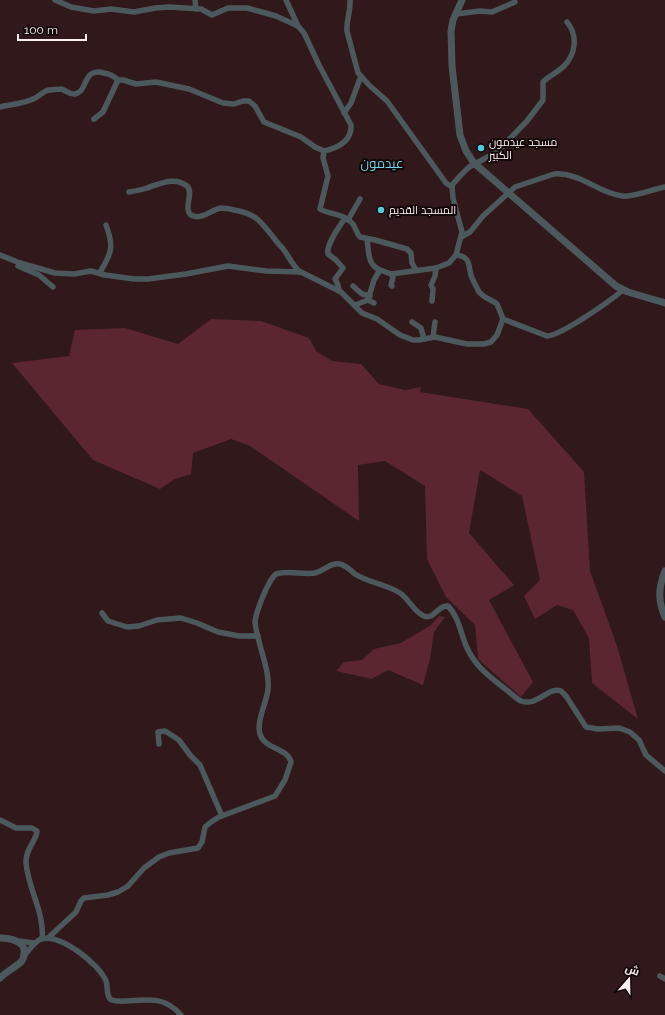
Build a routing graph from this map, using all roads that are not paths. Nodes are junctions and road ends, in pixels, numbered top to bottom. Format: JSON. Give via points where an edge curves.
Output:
{"nodes":[{"id":1,"x":55,"y":0,"type":"edge"},
{"id":2,"x":196,"y":0,"type":"edge"},
{"id":3,"x":286,"y":0,"type":"edge"},
{"id":4,"x":350,"y":0,"type":"edge"},
{"id":5,"x":462,"y":0,"type":"edge"},
{"id":6,"x":515,"y":2,"type":"dead end"},
{"id":7,"x":196,"y":9,"type":"junction"},
{"id":8,"x":456,"y":14,"type":"junction"},
{"id":9,"x":567,"y":22,"type":"dead end"},
{"id":10,"x":298,"y":26,"type":"junction"},
{"id":11,"x":361,"y":76,"type":"junction"},
{"id":12,"x":118,"y":80,"type":"junction"},
{"id":13,"x":0,"y":106,"type":"edge"},
{"id":14,"x":344,"y":113,"type":"junction"},
{"id":15,"x":94,"y":119,"type":"dead end"},
{"id":16,"x":324,"y":151,"type":"junction"},
{"id":17,"x":474,"y":163,"type":"junction"},
{"id":18,"x":452,"y":187,"type":"junction"},
{"id":19,"x":665,"y":187,"type":"edge"},
{"id":20,"x":129,"y":192,"type":"dead end"},
{"id":21,"x":508,"y":193,"type":"junction"},
{"id":22,"x":360,"y":199,"type":"dead end"},
{"id":23,"x":347,"y":219,"type":"junction"},
{"id":24,"x":106,"y":225,"type":"dead end"},
{"id":25,"x":461,"y":237,"type":"junction"},
{"id":26,"x":367,"y":239,"type":"junction"},
{"id":27,"x":0,"y":255,"type":"edge"},
{"id":28,"x":456,"y":255,"type":"junction"},
{"id":29,"x":20,"y":263,"type":"junction"},
{"id":30,"x":436,"y":268,"type":"junction"},
{"id":31,"x":380,"y":270,"type":"junction"},
{"id":32,"x":416,"y":270,"type":"junction"},
{"id":33,"x":100,"y":272,"type":"junction"},
{"id":34,"x":301,"y":272,"type":"junction"},
{"id":35,"x":391,"y":274,"type":"junction"},
{"id":36,"x":353,"y":286,"type":"dead end"},
{"id":37,"x":392,"y":286,"type":"dead end"},
{"id":38,"x":53,"y":287,"type":"dead end"},
{"id":39,"x":624,"y":290,"type":"junction"},
{"id":40,"x":339,"y":291,"type":"junction"},
{"id":41,"x":369,"y":298,"type":"junction"},
{"id":42,"x":432,"y":301,"type":"dead end"},
{"id":43,"x":374,"y":303,"type":"dead end"},
{"id":44,"x":665,"y":303,"type":"edge"},
{"id":45,"x":355,"y":305,"type":"junction"},
{"id":46,"x":503,"y":320,"type":"junction"},
{"id":47,"x":412,"y":322,"type":"dead end"},
{"id":48,"x":435,"y":322,"type":"dead end"},
{"id":49,"x":433,"y":337,"type":"junction"},
{"id":50,"x":424,"y":339,"type":"junction"},
{"id":51,"x":665,"y":572,"type":"edge"},
{"id":52,"x":102,"y":613,"type":"dead end"},
{"id":53,"x":665,"y":617,"type":"edge"},
{"id":54,"x":258,"y":636,"type":"junction"},
{"id":55,"x":159,"y":744,"type":"dead end"},
{"id":56,"x":665,"y":771,"type":"edge"},
{"id":57,"x":222,"y":816,"type":"junction"},
{"id":58,"x":0,"y":820,"type":"edge"},
{"id":59,"x":0,"y":938,"type":"edge"},
{"id":60,"x":45,"y":939,"type":"junction"},
{"id":61,"x":18,"y":941,"type":"junction"},
{"id":62,"x":35,"y":942,"type":"junction"},
{"id":63,"x":24,"y":956,"type":"junction"},
{"id":64,"x":0,"y":978,"type":"edge"},
{"id":65,"x":181,"y":1015,"type":"edge"}],
"edges":[{"from":1,"to":7,"type":"street","via":[[71,7],[94,11],[111,9],[134,12],[161,7]]},
{"from":2,"to":7,"type":"street"},
{"from":3,"to":10,"type":"street"},
{"from":4,"to":11,"type":"street","via":[[346,25]]},
{"from":5,"to":8,"type":"street"},
{"from":6,"to":8,"type":"street","via":[[492,12]]},
{"from":7,"to":10,"type":"street","via":[[212,15],[228,8],[247,8],[276,16]]},
{"from":8,"to":17,"type":"street","via":[[450,44],[459,128],[466,151]]},
{"from":9,"to":17,"type":"street","via":[[575,37],[573,50],[564,66],[543,82],[542,101],[503,147]]},
{"from":10,"to":14,"type":"street","via":[[304,33]]},
{"from":11,"to":14,"type":"street","via":[[351,103]]},
{"from":11,"to":18,"type":"street","via":[[387,101],[446,183]]},
{"from":12,"to":13,"type":"street","via":[[107,74],[95,72],[89,75],[81,91],[77,93],[61,89],[47,90],[33,99]]},
{"from":12,"to":15,"type":"street","via":[[103,112]]},
{"from":12,"to":16,"type":"street","via":[[136,84],[162,83],[193,90],[223,103],[247,101],[255,106],[264,122],[301,137],[315,148]]},
{"from":14,"to":16,"type":"street","via":[[351,125],[350,135],[342,144]]},
{"from":16,"to":23,"type":"street","via":[[323,158],[328,176],[320,209]]},
{"from":17,"to":18,"type":"street"},
{"from":17,"to":21,"type":"street"},
{"from":18,"to":25,"type":"street"},
{"from":19,"to":21,"type":"street","via":[[632,196],[622,196],[578,178],[559,174],[522,184]]},
{"from":20,"to":34,"type":"street","via":[[178,180],[188,187],[190,192],[188,209],[192,216],[203,216],[222,208],[246,212],[256,217]]},
{"from":21,"to":25,"type":"street","via":[[470,232]]},
{"from":21,"to":39,"type":"street","via":[[613,284]]},
{"from":22,"to":23,"type":"street"},
{"from":23,"to":26,"type":"street","via":[[353,224],[358,236]]},
{"from":23,"to":40,"type":"street","via":[[330,241],[328,250],[328,254],[343,268],[335,279]]},
{"from":24,"to":33,"type":"street","via":[[112,245]]},
{"from":25,"to":28,"type":"street"},
{"from":26,"to":31,"type":"street","via":[[370,262],[374,268]]},
{"from":26,"to":32,"type":"street","via":[[407,249]]},
{"from":27,"to":29,"type":"street"},
{"from":28,"to":30,"type":"street","via":[[449,262]]},
{"from":28,"to":46,"type":"street","via":[[468,260],[477,289],[484,297],[498,304]]},
{"from":29,"to":33,"type":"street","via":[[62,274]]},
{"from":29,"to":38,"type":"street","via":[[18,266],[39,275]]},
{"from":30,"to":32,"type":"street"},
{"from":30,"to":42,"type":"street","via":[[431,285]]},
{"from":31,"to":35,"type":"street"},
{"from":31,"to":41,"type":"street"},
{"from":32,"to":35,"type":"street"},
{"from":33,"to":34,"type":"street","via":[[142,280],[228,266]]},
{"from":34,"to":40,"type":"street"},
{"from":35,"to":37,"type":"street"},
{"from":36,"to":41,"type":"street"},
{"from":39,"to":44,"type":"street"},
{"from":39,"to":46,"type":"street","via":[[552,335],[547,336]]},
{"from":40,"to":45,"type":"street"},
{"from":41,"to":43,"type":"street"},
{"from":41,"to":45,"type":"street"},
{"from":45,"to":50,"type":"street","via":[[400,335],[413,340]]},
{"from":46,"to":49,"type":"street","via":[[497,335],[491,342],[484,344],[467,344]]},
{"from":47,"to":50,"type":"street","via":[[421,328]]},
{"from":48,"to":49,"type":"street"},
{"from":49,"to":50,"type":"street"},
{"from":51,"to":53,"type":"street","via":[[659,594]]},
{"from":52,"to":54,"type":"street","via":[[108,621],[127,627],[181,618],[218,632]]},
{"from":54,"to":56,"type":"street","via":[[255,619],[273,576],[285,572],[315,573],[334,564],[343,565],[363,579],[401,594],[426,616],[431,616],[441,607],[448,606],[478,666],[515,697],[532,702],[553,691],[561,691],[586,727],[619,728],[630,732],[639,740],[646,755]]},
{"from":54,"to":57,"type":"street","via":[[268,688],[259,725],[260,734],[267,743],[287,755],[291,765],[275,796]]},
{"from":55,"to":57,"type":"street","via":[[158,732],[165,731],[179,740],[200,765]]},
{"from":57,"to":60,"type":"street","via":[[205,827],[198,848],[170,852],[159,857],[118,892],[84,898],[76,912]]},
{"from":58,"to":60,"type":"street","via":[[16,828],[32,828],[37,831],[37,836],[30,844],[26,861]]},
{"from":59,"to":61,"type":"street"},
{"from":60,"to":62,"type":"street"},
{"from":60,"to":65,"type":"street","via":[[63,944],[85,956],[106,980],[109,998],[112,1000],[162,1001],[175,1008]]},
{"from":61,"to":62,"type":"street"},
{"from":61,"to":63,"type":"street","via":[[25,950]]},
{"from":62,"to":63,"type":"street"},
{"from":63,"to":64,"type":"street","via":[[21,962]]}]}
